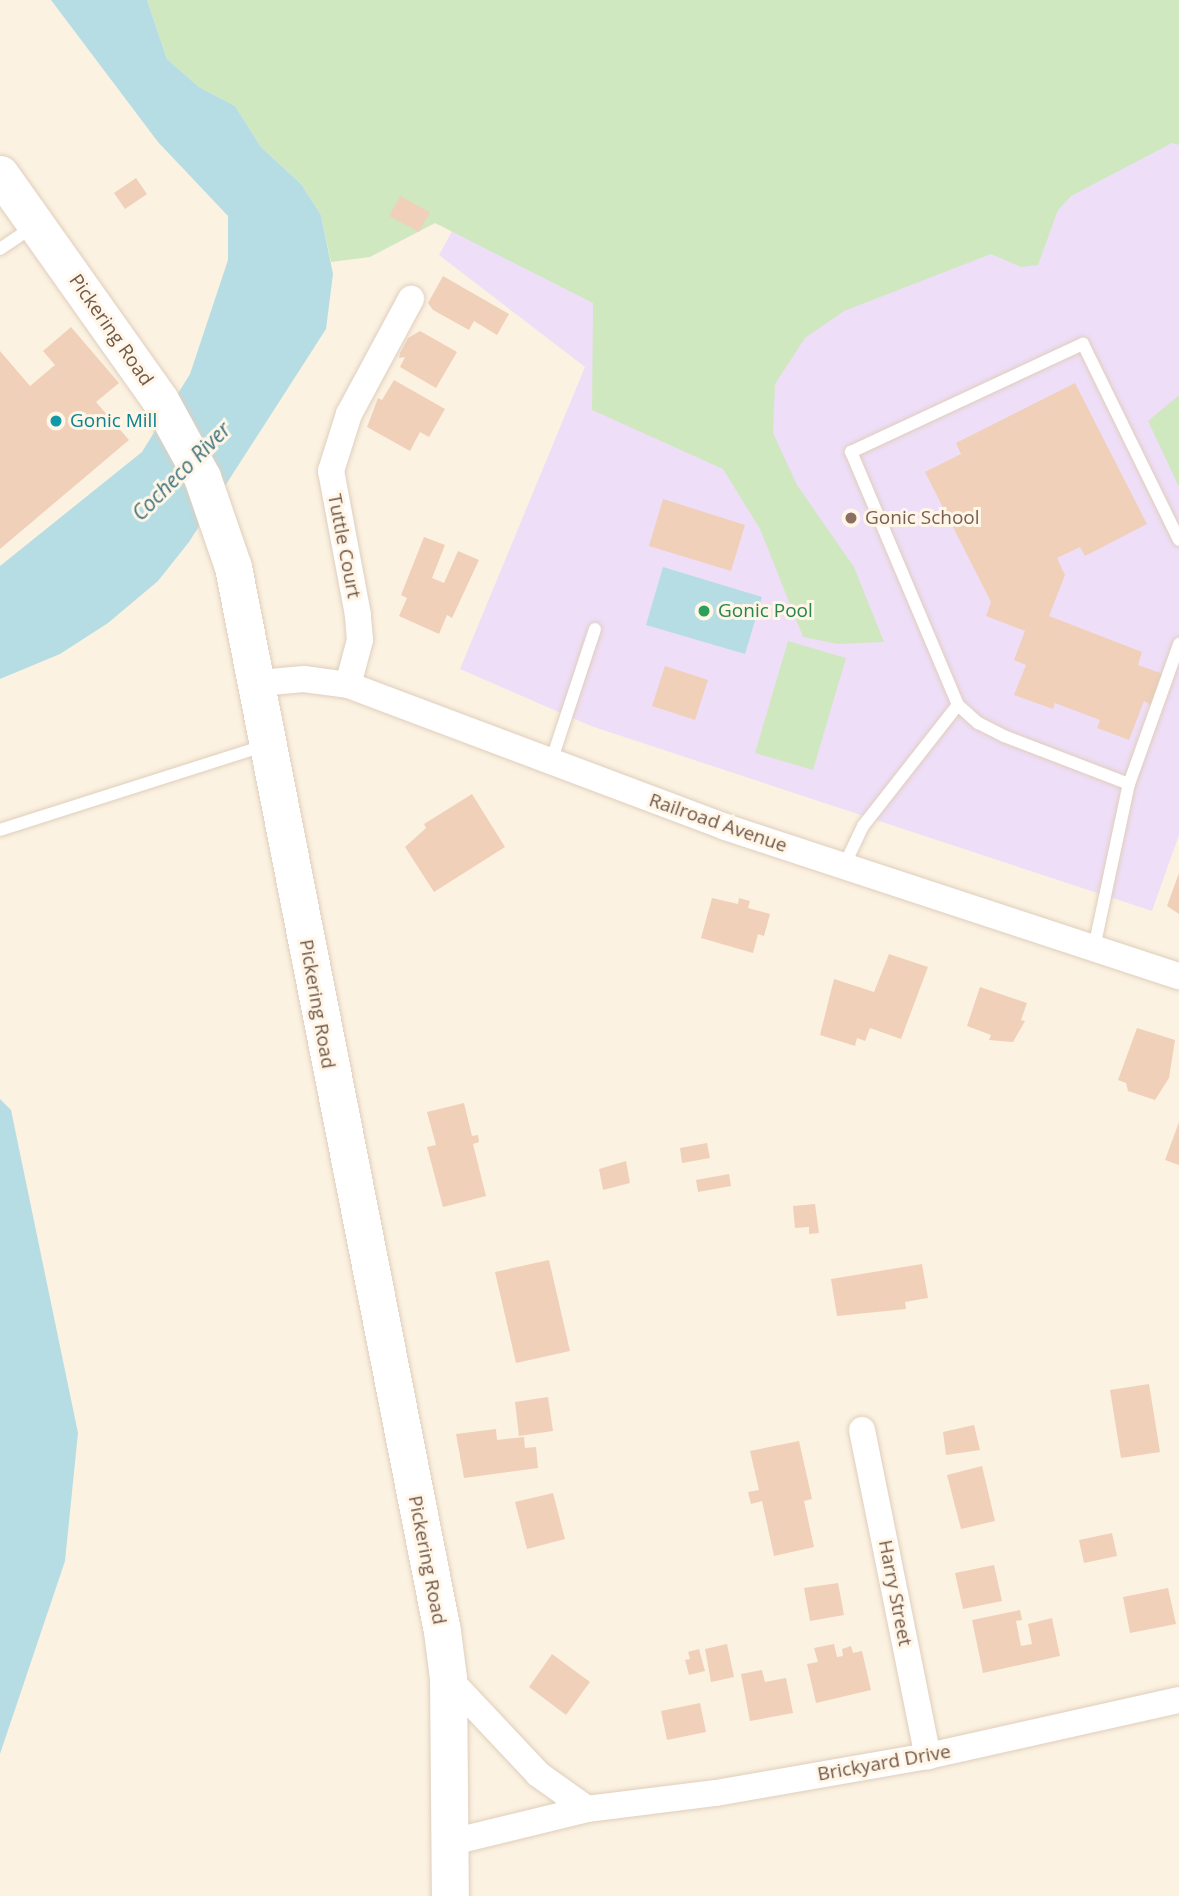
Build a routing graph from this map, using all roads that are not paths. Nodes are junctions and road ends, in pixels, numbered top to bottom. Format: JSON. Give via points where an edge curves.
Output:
{"nodes":[{"id":1,"x":0,"y":174,"type":"edge"},
{"id":2,"x":36,"y":224,"type":"junction"},
{"id":3,"x":0,"y":249,"type":"edge"},
{"id":4,"x":411,"y":299,"type":"dead end"},
{"id":5,"x":1179,"y":540,"type":"edge"},
{"id":6,"x":595,"y":629,"type":"dead end"},
{"id":7,"x":1179,"y":644,"type":"edge"},
{"id":8,"x":259,"y":683,"type":"junction"},
{"id":9,"x":348,"y":685,"type":"junction"},
{"id":10,"x":958,"y":705,"type":"junction"},
{"id":11,"x":270,"y":743,"type":"junction"},
{"id":12,"x":551,"y":763,"type":"junction"},
{"id":13,"x":1129,"y":784,"type":"junction"},
{"id":14,"x":0,"y":830,"type":"edge"},
{"id":15,"x":844,"y":866,"type":"junction"},
{"id":16,"x":1094,"y":948,"type":"junction"},
{"id":17,"x":1179,"y":975,"type":"edge"},
{"id":18,"x":862,"y":1430,"type":"dead end"},
{"id":19,"x":448,"y":1678,"type":"junction"},
{"id":20,"x":1179,"y":1700,"type":"edge"},
{"id":21,"x":928,"y":1756,"type":"junction"},
{"id":22,"x":586,"y":1810,"type":"junction"},
{"id":23,"x":452,"y":1842,"type":"junction"},
{"id":24,"x":450,"y":1896,"type":"edge"}],
"edges":[{"from":1,"to":2,"type":"main road","name":"Pickering Road"},
{"from":2,"to":3,"type":"lane"},
{"from":2,"to":8,"type":"main road","name":"Pickering Road","via":[[160,400],[202,477],[223,534]]},
{"from":4,"to":9,"type":"street","name":"Tuttle Court","via":[[349,414],[331,471],[360,640]]},
{"from":5,"to":10,"type":"lane","via":[[1083,344],[851,452]]},
{"from":6,"to":12,"type":"lane"},
{"from":7,"to":13,"type":"lane"},
{"from":8,"to":9,"type":"street","name":"Railroad Avenue","via":[[304,679]]},
{"from":8,"to":11,"type":"main road","name":"Pickering Road"},
{"from":9,"to":12,"type":"street","name":"Railroad Avenue"},
{"from":10,"to":13,"type":"lane","via":[[978,723],[1004,736]]},
{"from":10,"to":15,"type":"lane","via":[[863,825]]},
{"from":11,"to":14,"type":"lane"},
{"from":11,"to":19,"type":"main road","name":"Pickering Road"},
{"from":12,"to":15,"type":"street","name":"Railroad Avenue"},
{"from":13,"to":16,"type":"lane"},
{"from":15,"to":16,"type":"street","name":"Railroad Avenue"},
{"from":16,"to":17,"type":"street","name":"Railroad Avenue"},
{"from":18,"to":21,"type":"street","name":"Harry Street"},
{"from":19,"to":22,"type":"street","via":[[529,1766]]},
{"from":19,"to":23,"type":"main road","name":"Pickering Road"},
{"from":20,"to":21,"type":"street","name":"Brickyard Drive"},
{"from":21,"to":22,"type":"street","name":"Brickyard Drive"},
{"from":22,"to":23,"type":"street","name":"Brickyard Drive"},
{"from":23,"to":24,"type":"main road","name":"Pickering Road"}]}
